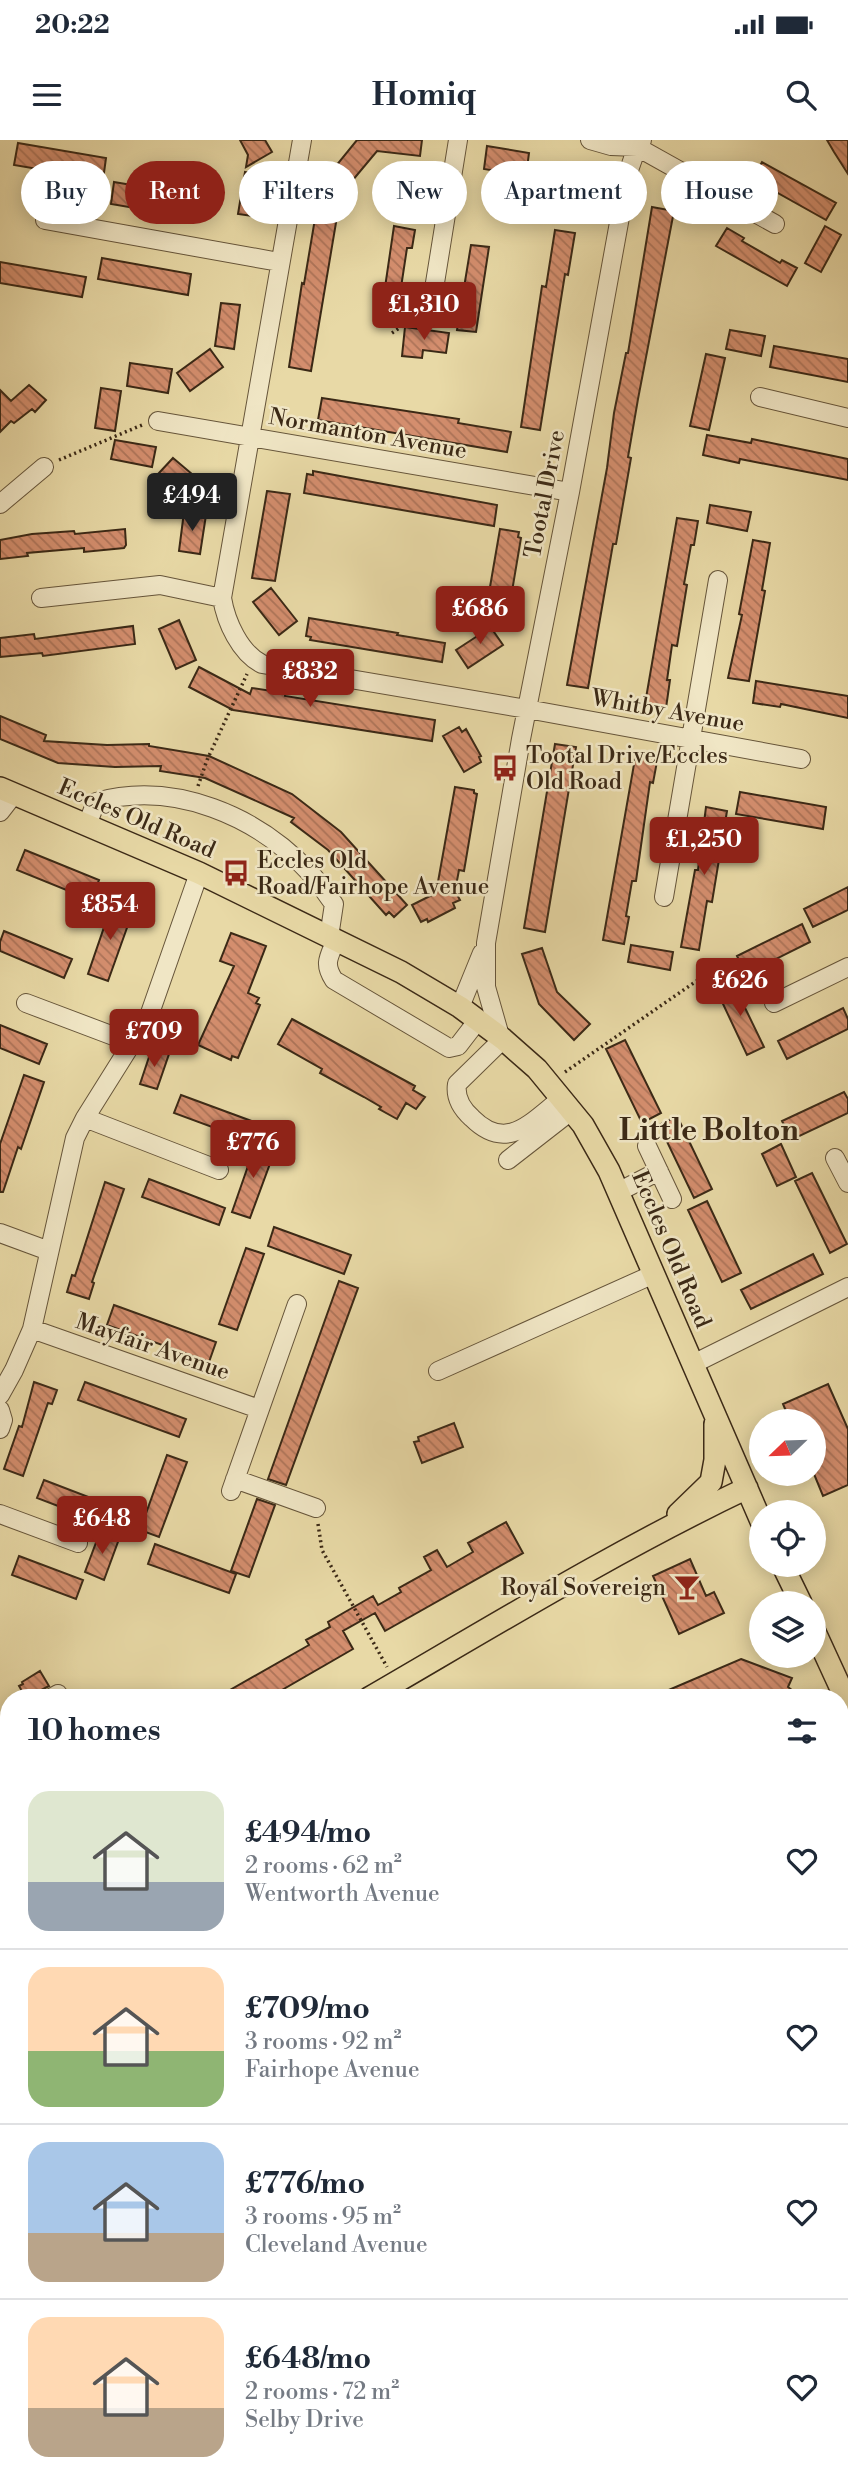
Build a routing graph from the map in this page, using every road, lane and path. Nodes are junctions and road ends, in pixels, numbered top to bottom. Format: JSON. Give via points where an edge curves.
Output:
{"nodes":[{"id":1,"x":302,"y":140,"type":"edge"},
{"id":2,"x":458,"y":140,"type":"edge"},
{"id":3,"x":590,"y":140,"type":"edge"},
{"id":4,"x":637,"y":142,"type":"edge"},
{"id":5,"x":669,"y":161,"type":"edge"},
{"id":6,"x":67,"y":224,"type":"edge"},
{"id":7,"x":279,"y":262,"type":"junction"},
{"id":8,"x":434,"y":289,"type":"joint"},
{"id":9,"x":392,"y":333,"type":"dead end"},
{"id":10,"x":760,"y":397,"type":"dead end"},
{"id":11,"x":848,"y":418,"type":"edge"},
{"id":12,"x":158,"y":421,"type":"joint"},
{"id":13,"x":250,"y":438,"type":"junction"},
{"id":14,"x":44,"y":467,"type":"joint"},
{"id":15,"x":570,"y":492,"type":"junction"},
{"id":16,"x":0,"y":504,"type":"edge"},
{"id":17,"x":718,"y":580,"type":"dead end"},
{"id":18,"x":41,"y":598,"type":"dead end"},
{"id":19,"x":222,"y":598,"type":"junction"},
{"id":20,"x":253,"y":660,"type":"junction"},
{"id":21,"x":527,"y":709,"type":"junction"},
{"id":22,"x":691,"y":739,"type":"junction"},
{"id":23,"x":801,"y":759,"type":"dead end"},
{"id":24,"x":7,"y":791,"type":"edge"},
{"id":25,"x":193,"y":801,"type":"junction"},
{"id":26,"x":0,"y":812,"type":"edge"},
{"id":27,"x":87,"y":825,"type":"junction"},
{"id":28,"x":199,"y":873,"type":"junction"},
{"id":29,"x":664,"y":897,"type":"dead end"},
{"id":30,"x":332,"y":939,"type":"junction"},
{"id":31,"x":486,"y":943,"type":"junction"},
{"id":32,"x":848,"y":967,"type":"edge"},
{"id":33,"x":26,"y":1003,"type":"dead end"},
{"id":34,"x":774,"y":1003,"type":"joint"},
{"id":35,"x":460,"y":1007,"type":"junction"},
{"id":36,"x":478,"y":1020,"type":"junction"},
{"id":37,"x":501,"y":1038,"type":"junction"},
{"id":38,"x":132,"y":1043,"type":"junction"},
{"id":39,"x":561,"y":1098,"type":"junction"},
{"id":40,"x":85,"y":1118,"type":"junction"},
{"id":41,"x":647,"y":1146,"type":"dead end"},
{"id":42,"x":835,"y":1158,"type":"dead end"},
{"id":43,"x":508,"y":1160,"type":"dead end"},
{"id":44,"x":219,"y":1170,"type":"dead end"},
{"id":45,"x":659,"y":1171,"type":"junction"},
{"id":46,"x":848,"y":1183,"type":"edge"},
{"id":47,"x":618,"y":1192,"type":"junction"},
{"id":48,"x":671,"y":1199,"type":"dead end"},
{"id":49,"x":0,"y":1233,"type":"edge"},
{"id":50,"x":49,"y":1251,"type":"junction"},
{"id":51,"x":653,"y":1274,"type":"junction"},
{"id":52,"x":848,"y":1287,"type":"edge"},
{"id":53,"x":297,"y":1304,"type":"dead end"},
{"id":54,"x":32,"y":1329,"type":"junction"},
{"id":55,"x":693,"y":1364,"type":"junction"},
{"id":56,"x":438,"y":1371,"type":"dead end"},
{"id":57,"x":0,"y":1395,"type":"edge"},
{"id":58,"x":259,"y":1409,"type":"junction"},
{"id":59,"x":0,"y":1410,"type":"edge"},
{"id":60,"x":715,"y":1415,"type":"junction"},
{"id":61,"x":0,"y":1429,"type":"edge"},
{"id":62,"x":747,"y":1488,"type":"junction"},
{"id":63,"x":752,"y":1500,"type":"edge"},
{"id":64,"x":316,"y":1508,"type":"joint"},
{"id":65,"x":0,"y":1514,"type":"edge"},
{"id":66,"x":664,"y":1531,"type":"junction"},
{"id":67,"x":78,"y":1543,"type":"dead end"},
{"id":68,"x":826,"y":1655,"type":"edge"},
{"id":69,"x":396,"y":1682,"type":"junction"},
{"id":70,"x":384,"y":1689,"type":"edge"},
{"id":71,"x":843,"y":1689,"type":"edge"}],
"edges":[{"from":1,"to":7,"type":"street"},
{"from":2,"to":8,"type":"street"},
{"from":3,"to":4,"type":"street","via":[[611,146]]},
{"from":4,"to":5,"type":"street"},
{"from":4,"to":15,"type":"street","name":"Tootal Drive"},
{"from":6,"to":7,"type":"street"},
{"from":7,"to":13,"type":"street"},
{"from":8,"to":9,"type":"path","via":[[411,320]]},
{"from":10,"to":11,"type":"street"},
{"from":12,"to":13,"type":"street","name":"Normanton Avenue"},
{"from":12,"to":14,"type":"path"},
{"from":13,"to":15,"type":"street","name":"Normanton Avenue"},
{"from":13,"to":19,"type":"street"},
{"from":14,"to":16,"type":"street"},
{"from":15,"to":21,"type":"street","name":"Tootal Drive"},
{"from":17,"to":22,"type":"street"},
{"from":18,"to":19,"type":"street","via":[[160,585]]},
{"from":19,"to":20,"type":"street","via":[[226,619]]},
{"from":20,"to":21,"type":"street","name":"Whitby Avenue"},
{"from":20,"to":25,"type":"path"},
{"from":21,"to":22,"type":"street","name":"Whitby Avenue"},
{"from":21,"to":31,"type":"street","name":"Tootal Drive"},
{"from":22,"to":23,"type":"street","name":"Whitby Avenue"},
{"from":22,"to":29,"type":"street"},
{"from":24,"to":26,"type":"street"},
{"from":24,"to":27,"type":"main road","name":"Eccles Old Road"},
{"from":25,"to":27,"type":"street","via":[[175,796],[117,796],[96,802]]},
{"from":25,"to":30,"type":"street","via":[[235,817],[275,841],[312,874],[334,904]]},
{"from":27,"to":28,"type":"main road","name":"Eccles Old Road"},
{"from":28,"to":30,"type":"main road","name":"Eccles Old Road"},
{"from":28,"to":38,"type":"street","via":[[149,1016]]},
{"from":30,"to":35,"type":"main road","name":"Eccles Old Road"},
{"from":30,"to":36,"type":"street","via":[[327,970],[334,980],[449,1048],[458,1046]]},
{"from":31,"to":35,"type":"street","name":"Tootal Drive"},
{"from":31,"to":37,"type":"street","name":"Tootal Drive","via":[[486,987]]},
{"from":32,"to":34,"type":"street"},
{"from":33,"to":38,"type":"street"},
{"from":34,"to":39,"type":"path","via":[[757,987],[731,975],[714,984],[698,981],[597,1049]]},
{"from":35,"to":36,"type":"main road","name":"Eccles Old Road"},
{"from":36,"to":37,"type":"main road","name":"Eccles Old Road"},
{"from":37,"to":39,"type":"main road","name":"Eccles Old Road","via":[[537,1069]]},
{"from":37,"to":39,"type":"street","via":[[457,1084],[460,1102],[469,1116],[485,1131],[507,1136]]},
{"from":38,"to":40,"type":"street"},
{"from":39,"to":43,"type":"street"},
{"from":39,"to":47,"type":"main road","name":"Eccles Old Road","via":[[583,1125]]},
{"from":40,"to":44,"type":"street"},
{"from":40,"to":50,"type":"street","via":[[68,1163]]},
{"from":41,"to":45,"type":"street"},
{"from":42,"to":46,"type":"street"},
{"from":45,"to":47,"type":"street"},
{"from":45,"to":48,"type":"street"},
{"from":47,"to":51,"type":"main road","name":"Eccles Old Road"},
{"from":49,"to":50,"type":"street"},
{"from":50,"to":54,"type":"street"},
{"from":51,"to":55,"type":"main road","name":"Eccles Old Road"},
{"from":51,"to":56,"type":"street"},
{"from":52,"to":55,"type":"street"},
{"from":53,"to":58,"type":"street"},
{"from":54,"to":57,"type":"street"},
{"from":54,"to":58,"type":"street","name":"Mayfair Avenue"},
{"from":55,"to":60,"type":"main road","name":"Eccles Old Road"},
{"from":58,"to":64,"type":"street","via":[[233,1485]]},
{"from":59,"to":61,"type":"street"},
{"from":60,"to":62,"type":"main road","name":"Eccles Old Road"},
{"from":60,"to":66,"type":"main road","via":[[710,1482]]},
{"from":62,"to":63,"type":"main road","name":"Eccles Old Road"},
{"from":62,"to":66,"type":"main road"},
{"from":64,"to":69,"type":"path","via":[[322,1550]]},
{"from":65,"to":67,"type":"street"},
{"from":66,"to":69,"type":"main road"},
{"from":68,"to":71,"type":"main road"},
{"from":69,"to":70,"type":"main road"}]}
